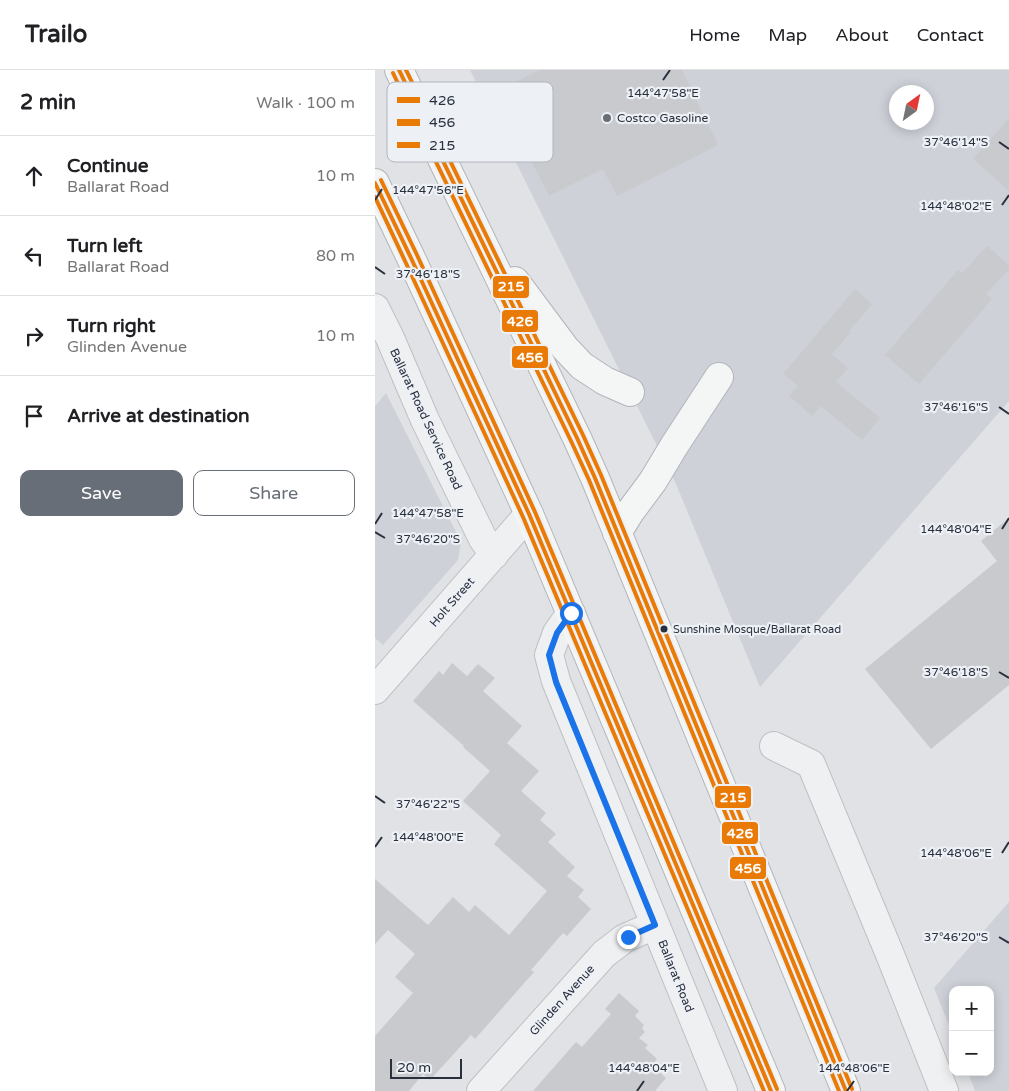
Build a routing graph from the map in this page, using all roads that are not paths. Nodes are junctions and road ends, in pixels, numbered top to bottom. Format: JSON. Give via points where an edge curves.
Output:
{"nodes":[{"id":1,"x":399,"y":70,"type":"edge"},
{"id":2,"x":405,"y":82,"type":"edge"},
{"id":3,"x":443,"y":162,"type":"edge"},
{"id":4,"x":375,"y":184,"type":"edge"},
{"id":5,"x":474,"y":226,"type":"junction"},
{"id":6,"x":375,"y":308,"type":"edge"},
{"id":7,"x":719,"y":377,"type":"dead end"},
{"id":8,"x":630,"y":392,"type":"dead end"},
{"id":9,"x":529,"y":514,"type":"junction"},
{"id":10,"x":617,"y":534,"type":"junction"},
{"id":11,"x":494,"y":555,"type":"junction"},
{"id":12,"x":571,"y":613,"type":"junction"},
{"id":13,"x":375,"y":690,"type":"edge"},
{"id":14,"x":773,"y":746,"type":"dead end"},
{"id":15,"x":655,"y":925,"type":"junction"},
{"id":16,"x":481,"y":1091,"type":"edge"},
{"id":17,"x":723,"y":1091,"type":"edge"},
{"id":18,"x":771,"y":1091,"type":"edge"},
{"id":19,"x":846,"y":1091,"type":"edge"},
{"id":20,"x":944,"y":1091,"type":"edge"}],
"edges":[{"from":1,"to":2,"type":"highway"},
{"from":3,"to":5,"type":"highway"},
{"from":4,"to":9,"type":"highway"},
{"from":5,"to":8,"type":"highway","via":[[565,348],[605,381]]},
{"from":5,"to":10,"type":"highway","via":[[577,438]]},
{"from":6,"to":11,"type":"street","name":"Ballarat Road Service Road","via":[[425,420],[483,539]]},
{"from":7,"to":10,"type":"highway"},
{"from":9,"to":11,"type":"street","name":"Holt Street"},
{"from":9,"to":12,"type":"highway"},
{"from":10,"to":19,"type":"highway"},
{"from":11,"to":13,"type":"street","name":"Holt Street"},
{"from":12,"to":15,"type":"street","name":"Ballarat Road","via":[[557,633],[549,655],[556,682]]},
{"from":12,"to":18,"type":"highway"},
{"from":14,"to":20,"type":"street","via":[[811,764]]},
{"from":15,"to":16,"type":"street","name":"Glinden Avenue","via":[[625,938],[605,954]]},
{"from":15,"to":17,"type":"street","name":"Ballarat Road"}]}
